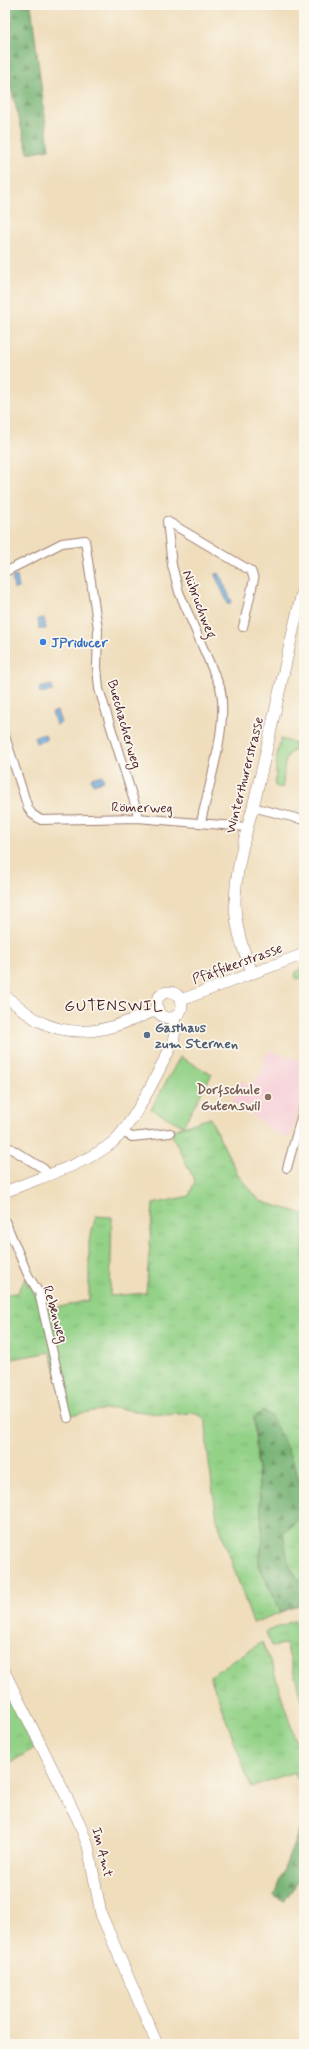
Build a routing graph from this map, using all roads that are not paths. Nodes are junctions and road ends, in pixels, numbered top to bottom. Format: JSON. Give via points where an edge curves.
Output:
{"nodes":[{"id":1,"x":5,"y":572,"type":"edge"},
{"id":2,"x":304,"y":585,"type":"edge"},
{"id":3,"x":244,"y":627,"type":"dead end"},
{"id":4,"x":5,"y":736,"type":"edge"},
{"id":5,"x":252,"y":807,"type":"junction"},
{"id":6,"x":138,"y":818,"type":"junction"},
{"id":7,"x":304,"y":820,"type":"edge"},
{"id":8,"x":201,"y":822,"type":"junction"},
{"id":9,"x":247,"y":826,"type":"junction"},
{"id":10,"x":304,"y":954,"type":"edge"},
{"id":11,"x":252,"y":972,"type":"junction"},
{"id":12,"x":5,"y":996,"type":"edge"},
{"id":13,"x":181,"y":1000,"type":"junction"},
{"id":14,"x":158,"y":1009,"type":"junction"},
{"id":15,"x":174,"y":1017,"type":"junction"},
{"id":16,"x":304,"y":1107,"type":"edge"},
{"id":17,"x":122,"y":1132,"type":"junction"},
{"id":18,"x":170,"y":1133,"type":"dead end"},
{"id":19,"x":5,"y":1145,"type":"edge"},
{"id":20,"x":287,"y":1168,"type":"dead end"},
{"id":21,"x":48,"y":1174,"type":"junction"},
{"id":22,"x":5,"y":1192,"type":"edge"},
{"id":23,"x":5,"y":1221,"type":"edge"},
{"id":24,"x":68,"y":1418,"type":"dead end"},
{"id":25,"x":5,"y":1673,"type":"edge"},
{"id":26,"x":157,"y":2044,"type":"edge"}],
"edges":[{"from":1,"to":6,"type":"street","name":"Buechacherweg","via":[[62,543],[85,540],[98,629],[99,689]]},
{"from":2,"to":5,"type":"main road","name":"Winterthurerstrasse"},
{"from":3,"to":8,"type":"street","name":"Nübruchweg","via":[[254,579],[251,572],[167,521],[172,565],[179,592],[223,698],[222,721]]},
{"from":4,"to":6,"type":"street","name":"Römerweg","via":[[28,808],[37,818],[46,821]]},
{"from":5,"to":7,"type":"street"},
{"from":5,"to":9,"type":"main road","name":"Winterthurerstrasse"},
{"from":6,"to":8,"type":"street","name":"Römerweg"},
{"from":8,"to":9,"type":"street","name":"Römerweg"},
{"from":9,"to":11,"type":"main road","name":"Winterthurerstrasse","via":[[235,902],[238,930]]},
{"from":10,"to":11,"type":"main road","name":"Pfäffikerstrasse"},
{"from":11,"to":13,"type":"main road","name":"Pfäffikerstrasse"},
{"from":12,"to":14,"type":"main road","via":[[49,1026],[73,1032],[114,1028]]},
{"from":13,"to":14,"type":"main road","via":[[174,993],[165,993],[158,1000]]},
{"from":13,"to":15,"type":"main road","via":[[181,1010]]},
{"from":14,"to":15,"type":"main road","via":[[162,1015]]},
{"from":15,"to":17,"type":"main road","via":[[176,1030],[173,1043],[136,1112]]},
{"from":16,"to":20,"type":"street"},
{"from":17,"to":18,"type":"street","via":[[132,1137]]},
{"from":17,"to":21,"type":"main road","via":[[100,1152]]},
{"from":19,"to":21,"type":"street"},
{"from":21,"to":22,"type":"main road"},
{"from":23,"to":24,"type":"street","name":"Rebenweg","via":[[28,1275],[39,1293]]},
{"from":25,"to":26,"type":"main road","name":"Im Amt","via":[[79,1822],[88,1846],[101,1914]]}]}
